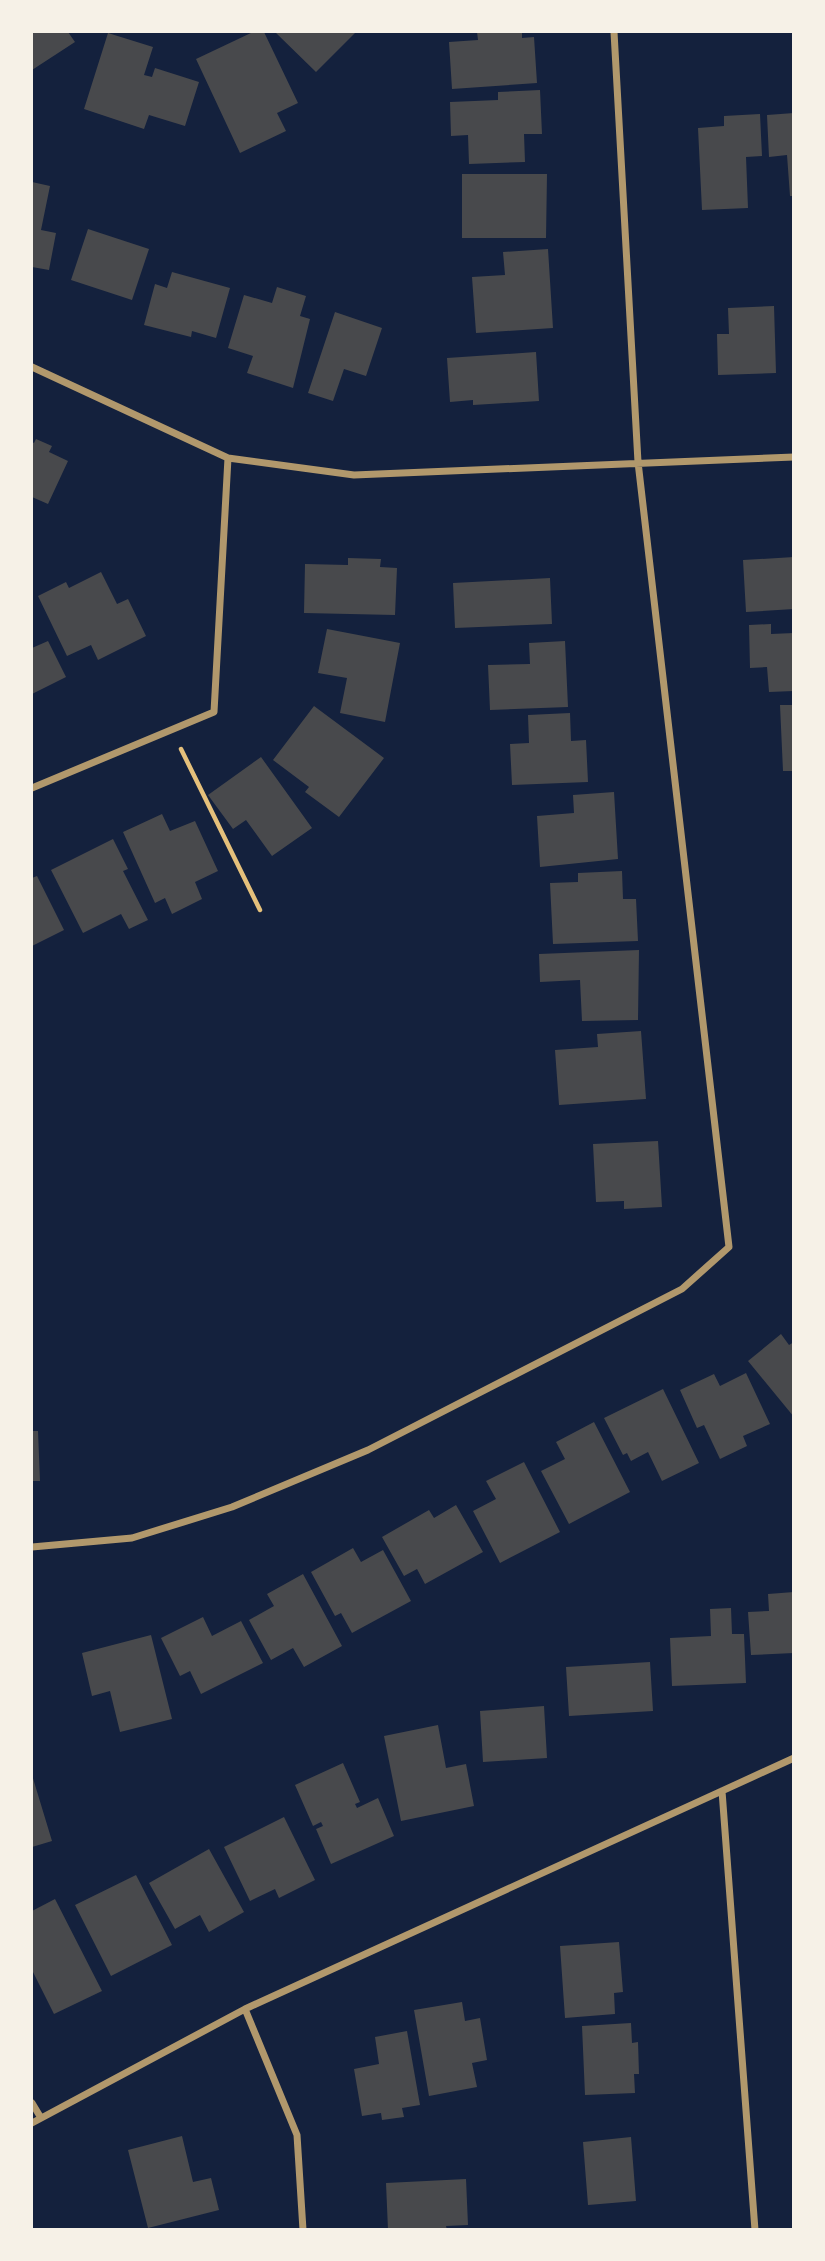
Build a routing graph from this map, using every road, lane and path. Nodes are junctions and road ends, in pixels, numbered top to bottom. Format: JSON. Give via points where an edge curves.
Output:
{"nodes":[{"id":1,"x":614,"y":32,"type":"edge"},
{"id":2,"x":32,"y":367,"type":"edge"},
{"id":3,"x":793,"y":457,"type":"edge"},
{"id":4,"x":228,"y":458,"type":"junction"},
{"id":5,"x":638,"y":462,"type":"junction"},
{"id":6,"x":172,"y":729,"type":"junction"},
{"id":7,"x":32,"y":788,"type":"edge"},
{"id":8,"x":261,"y":910,"type":"dead end"},
{"id":9,"x":32,"y":1547,"type":"edge"},
{"id":10,"x":793,"y":1758,"type":"edge"},
{"id":11,"x":722,"y":1791,"type":"junction"},
{"id":12,"x":245,"y":2009,"type":"junction"},
{"id":13,"x":32,"y":2103,"type":"edge"},
{"id":14,"x":41,"y":2118,"type":"junction"},
{"id":15,"x":32,"y":2123,"type":"edge"},
{"id":16,"x":303,"y":2230,"type":"edge"},
{"id":17,"x":755,"y":2230,"type":"edge"}],
"edges":[{"from":1,"to":5,"type":"street"},
{"from":2,"to":4,"type":"street"},
{"from":3,"to":5,"type":"street"},
{"from":4,"to":5,"type":"street","via":[[354,475]]},
{"from":4,"to":6,"type":"street","via":[[214,712]]},
{"from":5,"to":9,"type":"street","via":[[729,1247],[682,1289],[368,1450],[232,1507],[132,1538]]},
{"from":6,"to":7,"type":"street"},
{"from":6,"to":8,"type":"path"},
{"from":10,"to":11,"type":"street"},
{"from":11,"to":12,"type":"street"},
{"from":11,"to":17,"type":"street"},
{"from":12,"to":14,"type":"street"},
{"from":12,"to":16,"type":"street","via":[[297,2135]]},
{"from":13,"to":14,"type":"street"},
{"from":14,"to":15,"type":"street"}]}
